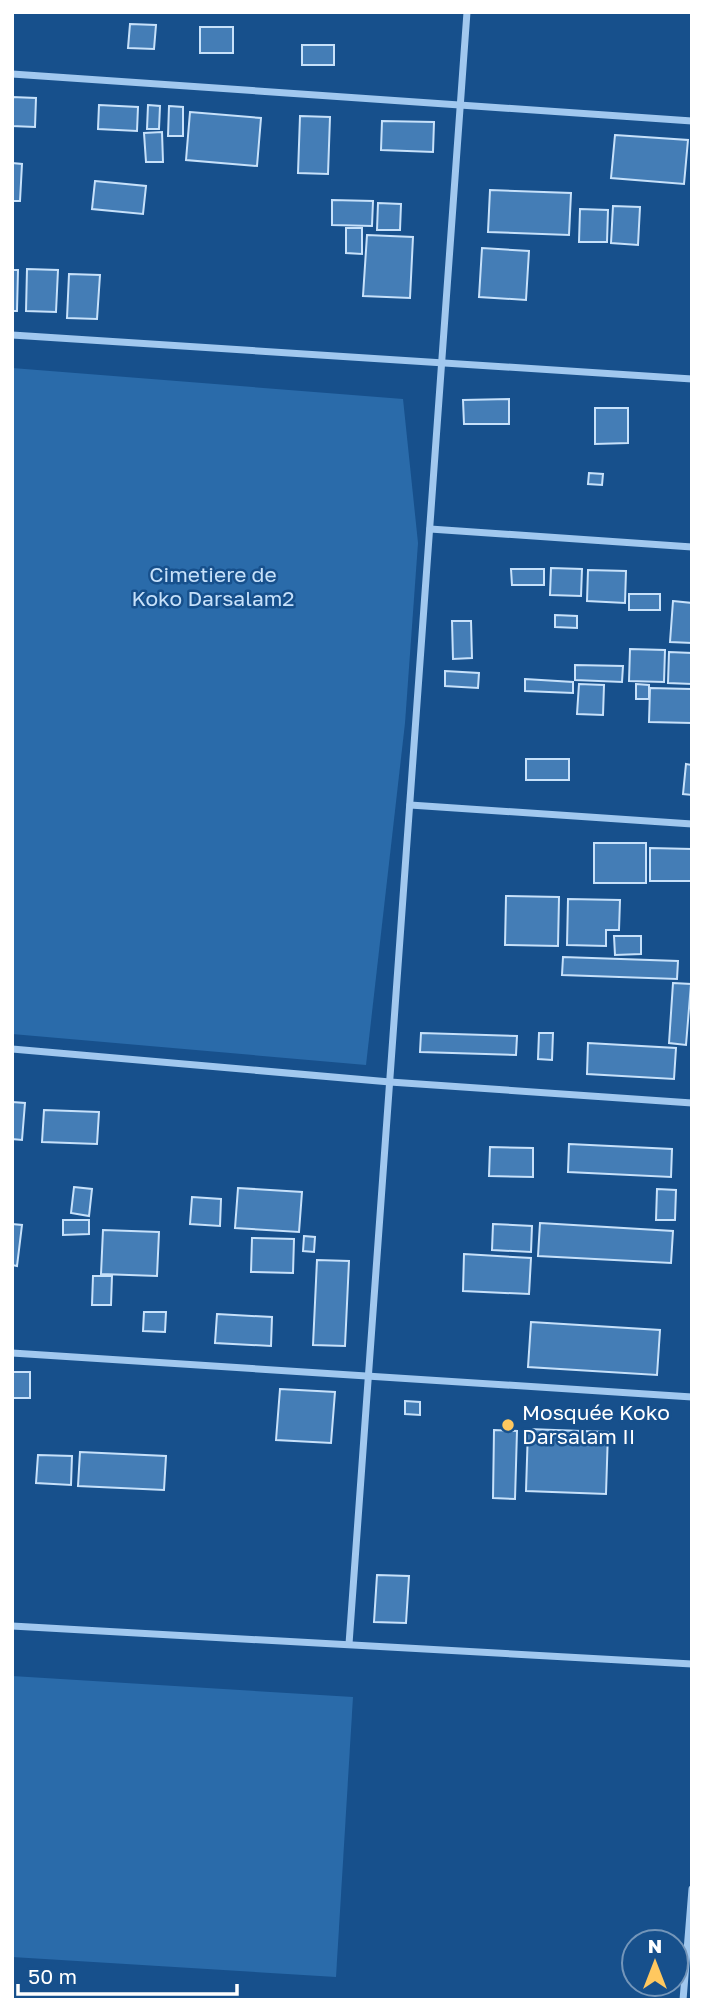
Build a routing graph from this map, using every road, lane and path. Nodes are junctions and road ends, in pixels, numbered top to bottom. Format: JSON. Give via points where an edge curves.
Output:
{"nodes":[{"id":1,"x":467,"y":12,"type":"edge"},
{"id":2,"x":12,"y":74,"type":"edge"},
{"id":3,"x":461,"y":105,"type":"junction"},
{"id":4,"x":692,"y":121,"type":"edge"},
{"id":5,"x":12,"y":335,"type":"edge"},
{"id":6,"x":442,"y":363,"type":"junction"},
{"id":7,"x":692,"y":379,"type":"edge"},
{"id":8,"x":430,"y":529,"type":"junction"},
{"id":9,"x":692,"y":547,"type":"edge"},
{"id":10,"x":410,"y":805,"type":"junction"},
{"id":11,"x":692,"y":824,"type":"edge"},
{"id":12,"x":12,"y":1049,"type":"edge"},
{"id":13,"x":390,"y":1082,"type":"junction"},
{"id":14,"x":692,"y":1103,"type":"edge"},
{"id":15,"x":12,"y":1353,"type":"edge"},
{"id":16,"x":369,"y":1376,"type":"junction"},
{"id":17,"x":692,"y":1397,"type":"edge"},
{"id":18,"x":12,"y":1626,"type":"edge"},
{"id":19,"x":349,"y":1644,"type":"junction"},
{"id":20,"x":692,"y":1664,"type":"edge"},
{"id":21,"x":692,"y":1889,"type":"edge"},
{"id":22,"x":690,"y":1942,"type":"edge"}],
"edges":[{"from":1,"to":3,"type":"street"},
{"from":2,"to":3,"type":"street"},
{"from":3,"to":4,"type":"street"},
{"from":3,"to":6,"type":"street"},
{"from":5,"to":6,"type":"street"},
{"from":6,"to":7,"type":"street"},
{"from":6,"to":8,"type":"street"},
{"from":8,"to":9,"type":"street"},
{"from":8,"to":10,"type":"street"},
{"from":10,"to":11,"type":"street"},
{"from":10,"to":13,"type":"street"},
{"from":12,"to":13,"type":"street"},
{"from":13,"to":14,"type":"street"},
{"from":13,"to":16,"type":"street"},
{"from":15,"to":16,"type":"street"},
{"from":16,"to":17,"type":"street"},
{"from":16,"to":19,"type":"street"},
{"from":18,"to":19,"type":"street"},
{"from":19,"to":20,"type":"street"},
{"from":21,"to":22,"type":"street"}]}
